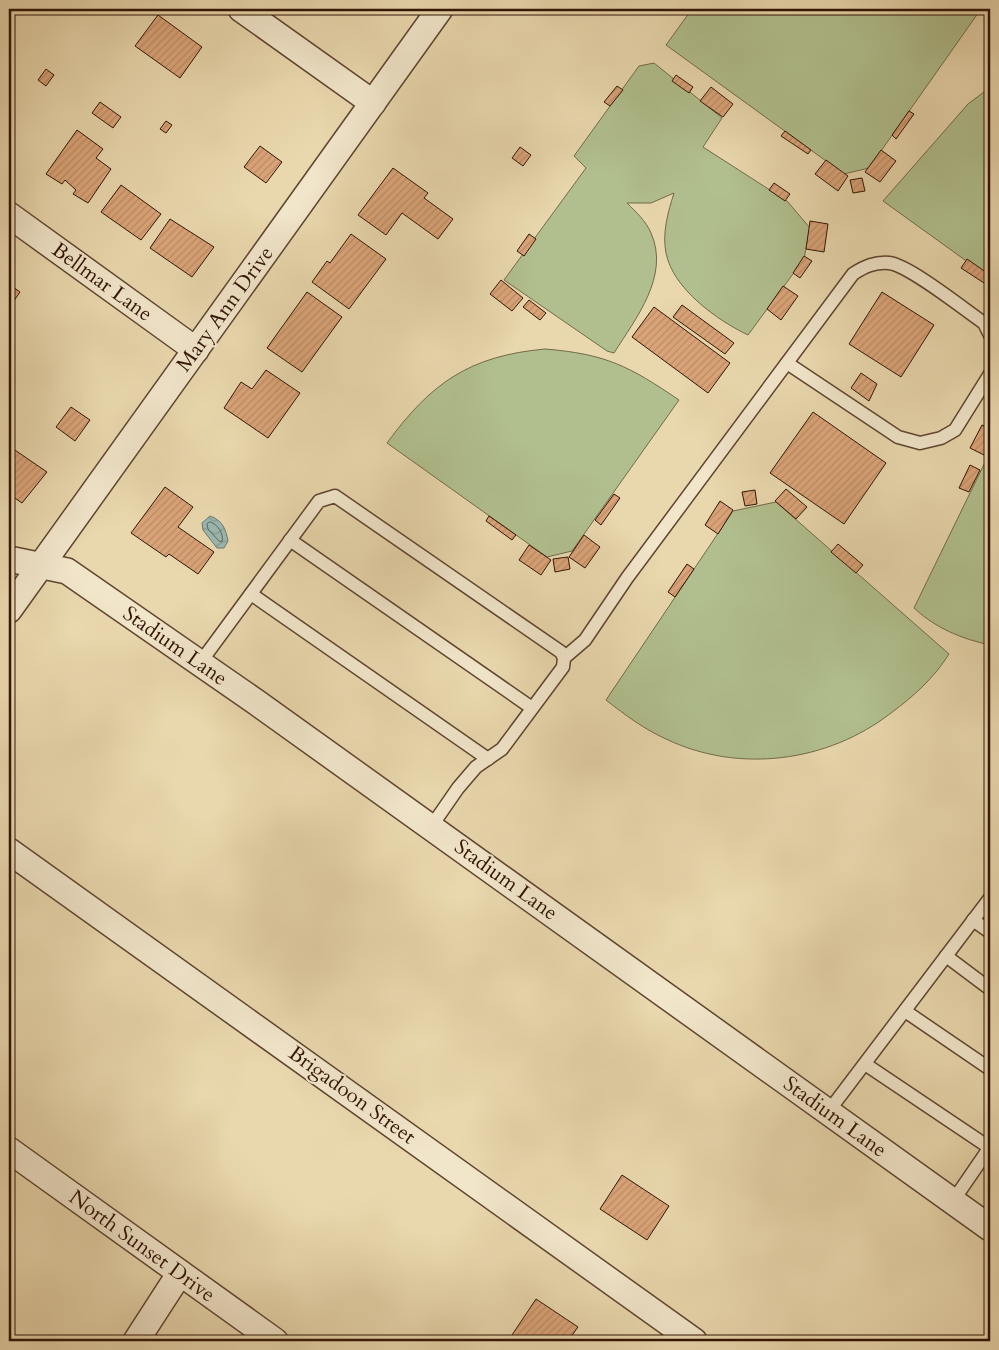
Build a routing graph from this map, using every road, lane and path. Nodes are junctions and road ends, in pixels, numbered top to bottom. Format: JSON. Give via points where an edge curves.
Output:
{"nodes":[{"id":1,"x":241,"y":9,"type":"edge"},
{"id":2,"x":440,"y":9,"type":"edge"},
{"id":3,"x":373,"y":103,"type":"junction"},
{"id":4,"x":9,"y":215,"type":"edge"},
{"id":5,"x":990,"y":335,"type":"edge"},
{"id":6,"x":196,"y":350,"type":"junction"},
{"id":7,"x":787,"y":363,"type":"junction"},
{"id":8,"x":990,"y":374,"type":"edge"},
{"id":9,"x":290,"y":540,"type":"junction"},
{"id":10,"x":9,"y":559,"type":"edge"},
{"id":11,"x":41,"y":565,"type":"junction"},
{"id":12,"x":251,"y":594,"type":"junction"},
{"id":13,"x":9,"y":610,"type":"edge"},
{"id":14,"x":564,"y":658,"type":"junction"},
{"id":15,"x":200,"y":663,"type":"junction"},
{"id":16,"x":532,"y":708,"type":"junction"},
{"id":17,"x":488,"y":759,"type":"junction"},
{"id":18,"x":431,"y":827,"type":"junction"},
{"id":19,"x":9,"y":851,"type":"edge"},
{"id":20,"x":990,"y":898,"type":"edge"},
{"id":21,"x":973,"y":920,"type":"junction"},
{"id":22,"x":990,"y":932,"type":"edge"},
{"id":23,"x":946,"y":956,"type":"junction"},
{"id":24,"x":990,"y":989,"type":"edge"},
{"id":25,"x":905,"y":1011,"type":"junction"},
{"id":26,"x":865,"y":1064,"type":"junction"},
{"id":27,"x":990,"y":1069,"type":"edge"},
{"id":28,"x":828,"y":1112,"type":"junction"},
{"id":29,"x":990,"y":1148,"type":"edge"},
{"id":30,"x":9,"y":1150,"type":"edge"},
{"id":31,"x":953,"y":1201,"type":"junction"},
{"id":32,"x":990,"y":1228,"type":"edge"},
{"id":33,"x":180,"y":1273,"type":"junction"},
{"id":34,"x":136,"y":1341,"type":"edge"},
{"id":35,"x":275,"y":1341,"type":"edge"},
{"id":36,"x":694,"y":1341,"type":"edge"}],
"edges":[{"from":1,"to":3,"type":"street"},
{"from":2,"to":3,"type":"street","name":"Mary Ann Drive"},
{"from":3,"to":6,"type":"street","name":"Mary Ann Drive"},
{"from":4,"to":6,"type":"street","name":"Bellmar Lane"},
{"from":5,"to":7,"type":"lane","via":[[984,323],[908,271],[891,263],[867,265],[853,274]]},
{"from":6,"to":11,"type":"street","name":"Mary Ann Drive"},
{"from":7,"to":8,"type":"lane","via":[[898,437],[920,442],[942,438],[955,430]]},
{"from":7,"to":14,"type":"lane","via":[[627,578],[585,640]]},
{"from":9,"to":12,"type":"lane"},
{"from":9,"to":14,"type":"lane","via":[[318,501],[335,496],[560,652]]},
{"from":9,"to":16,"type":"lane"},
{"from":10,"to":11,"type":"street","name":"Stadium Lane"},
{"from":11,"to":13,"type":"street","name":"Mary Ann Drive"},
{"from":11,"to":15,"type":"street","name":"Stadium Lane","via":[[67,571]]},
{"from":12,"to":15,"type":"lane"},
{"from":12,"to":17,"type":"lane"},
{"from":14,"to":16,"type":"lane","via":[[563,667]]},
{"from":15,"to":18,"type":"street","name":"Stadium Lane"},
{"from":16,"to":17,"type":"lane","via":[[502,749]]},
{"from":17,"to":18,"type":"lane","via":[[476,767],[458,788]]},
{"from":18,"to":28,"type":"street","name":"Stadium Lane"},
{"from":19,"to":36,"type":"street","name":"Brigadoon Street"},
{"from":20,"to":21,"type":"lane"},
{"from":21,"to":22,"type":"lane"},
{"from":21,"to":23,"type":"lane"},
{"from":23,"to":24,"type":"lane"},
{"from":23,"to":25,"type":"lane"},
{"from":25,"to":26,"type":"lane"},
{"from":25,"to":27,"type":"lane"},
{"from":26,"to":28,"type":"lane"},
{"from":26,"to":29,"type":"lane"},
{"from":28,"to":31,"type":"street","name":"Stadium Lane"},
{"from":29,"to":31,"type":"lane"},
{"from":30,"to":33,"type":"street","name":"North Sunset Drive"},
{"from":31,"to":32,"type":"street","name":"Stadium Lane"},
{"from":33,"to":34,"type":"street"},
{"from":33,"to":35,"type":"street","name":"North Sunset Drive"}]}
